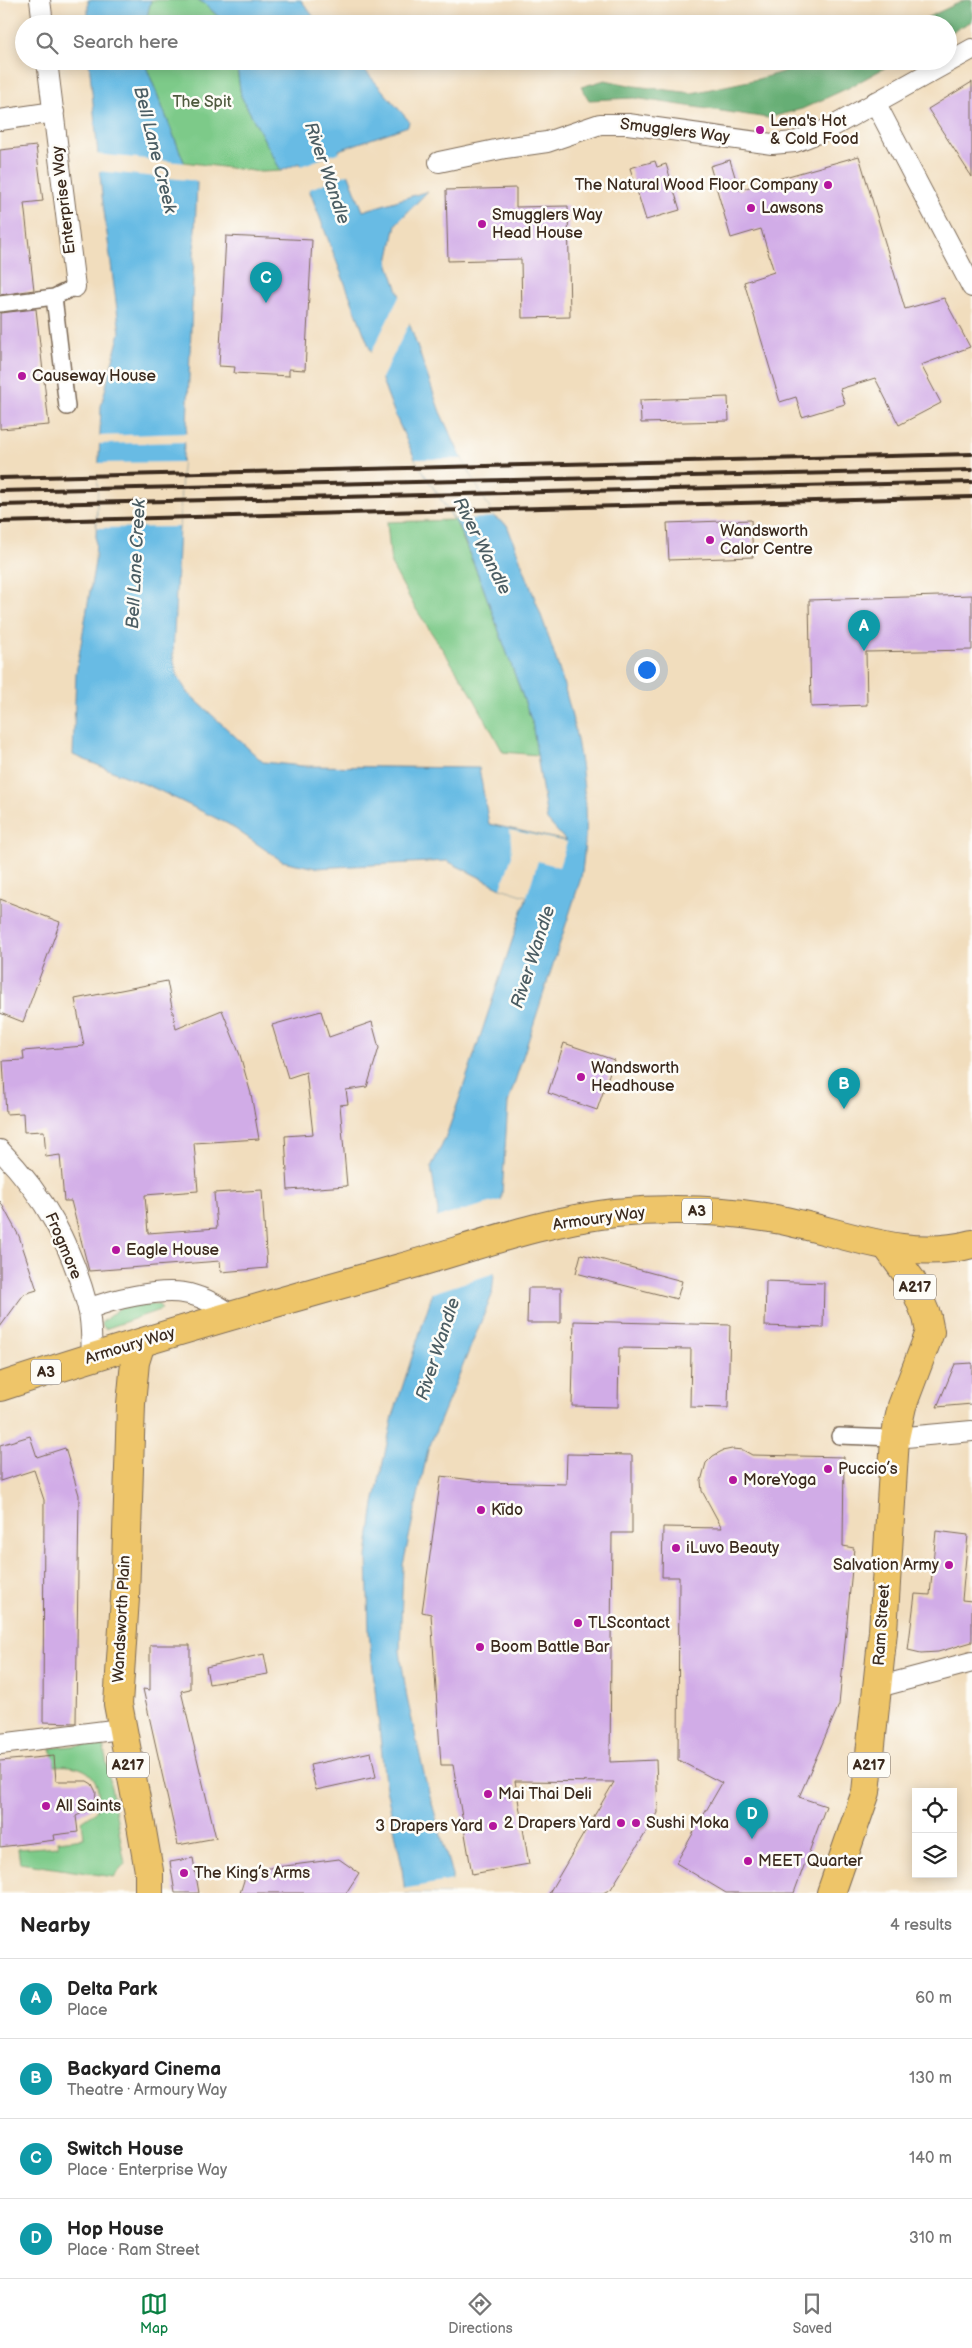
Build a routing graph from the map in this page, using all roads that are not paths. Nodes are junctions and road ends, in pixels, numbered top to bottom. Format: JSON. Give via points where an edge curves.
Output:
{"nodes":[{"id":1,"x":40,"y":0,"type":"edge"},
{"id":2,"x":42,"y":15,"type":"edge"},
{"id":3,"x":972,"y":49,"type":"edge"},
{"id":4,"x":957,"y":57,"type":"edge"},
{"id":5,"x":49,"y":70,"type":"edge"},
{"id":6,"x":934,"y":70,"type":"edge"},
{"id":7,"x":875,"y":102,"type":"junction"},
{"id":8,"x":54,"y":112,"type":"junction"},
{"id":9,"x":0,"y":120,"type":"edge"},
{"id":10,"x":439,"y":162,"type":"dead end"},
{"id":11,"x":75,"y":287,"type":"joint"},
{"id":12,"x":972,"y":287,"type":"edge"},
{"id":13,"x":54,"y":298,"type":"junction"},
{"id":14,"x":0,"y":304,"type":"edge"},
{"id":15,"x":67,"y":407,"type":"dead end"},
{"id":16,"x":6,"y":1157,"type":"edge"},
{"id":17,"x":972,"y":1244,"type":"edge"},
{"id":18,"x":888,"y":1248,"type":"junction"},
{"id":19,"x":88,"y":1309,"type":"junction"},
{"id":20,"x":233,"y":1316,"type":"junction"},
{"id":21,"x":141,"y":1343,"type":"junction"},
{"id":22,"x":92,"y":1357,"type":"junction"},
{"id":23,"x":0,"y":1387,"type":"edge"},
{"id":24,"x":972,"y":1431,"type":"edge"},
{"id":25,"x":839,"y":1436,"type":"dead end"},
{"id":26,"x":895,"y":1438,"type":"junction"},
{"id":27,"x":972,"y":1662,"type":"edge"},
{"id":28,"x":878,"y":1687,"type":"junction"},
{"id":29,"x":120,"y":1729,"type":"junction"},
{"id":30,"x":0,"y":1744,"type":"edge"},
{"id":31,"x":149,"y":1893,"type":"edge"},
{"id":32,"x":832,"y":1893,"type":"edge"}],
"edges":[{"from":1,"to":2,"type":"street"},
{"from":3,"to":4,"type":"street","name":"Smugglers Way"},
{"from":5,"to":8,"type":"street","name":"Enterprise Way"},
{"from":6,"to":7,"type":"street","name":"Smugglers Way"},
{"from":7,"to":10,"type":"street","name":"Smugglers Way","via":[[828,129],[795,142],[772,144],[628,124],[600,124],[547,142]]},
{"from":7,"to":12,"type":"street"},
{"from":8,"to":9,"type":"street"},
{"from":8,"to":11,"type":"street","name":"Enterprise Way"},
{"from":11,"to":13,"type":"street"},
{"from":13,"to":14,"type":"street"},
{"from":13,"to":15,"type":"street"},
{"from":16,"to":19,"type":"street","name":"Frogmore","via":[[41,1197],[55,1220]]},
{"from":17,"to":18,"type":"main road","name":"Armoury Way","number":"A3","via":[[944,1251]]},
{"from":18,"to":20,"type":"main road","name":"Armoury Way","number":"A3","via":[[772,1218],[727,1212],[670,1210],[614,1213],[570,1220],[505,1237]]},
{"from":18,"to":26,"type":"main road","name":"Ram Street","number":"A217","via":[[912,1280],[921,1298],[930,1332],[902,1406]]},
{"from":19,"to":20,"type":"street","via":[[124,1297],[182,1292],[215,1304]]},
{"from":19,"to":22,"type":"street","name":"Frogmore"},
{"from":20,"to":21,"type":"main road","name":"Armoury Way","number":"A3"},
{"from":21,"to":22,"type":"main road","name":"Armoury Way","number":"A3"},
{"from":21,"to":29,"type":"main road","name":"Wandsworth Plain","number":"A217","via":[[135,1362],[131,1404],[118,1704]]},
{"from":22,"to":23,"type":"main road","name":"Armoury Way","number":"A3"},
{"from":24,"to":26,"type":"street"},
{"from":25,"to":26,"type":"street"},
{"from":26,"to":28,"type":"main road","name":"Ram Street","number":"A217"},
{"from":27,"to":28,"type":"street"},
{"from":28,"to":32,"type":"main road","name":"Ram Street","number":"A217","via":[[866,1792]]},
{"from":29,"to":30,"type":"street"},
{"from":29,"to":31,"type":"main road","name":"Wandsworth Plain","number":"A217","via":[[141,1825],[149,1871]]}]}
